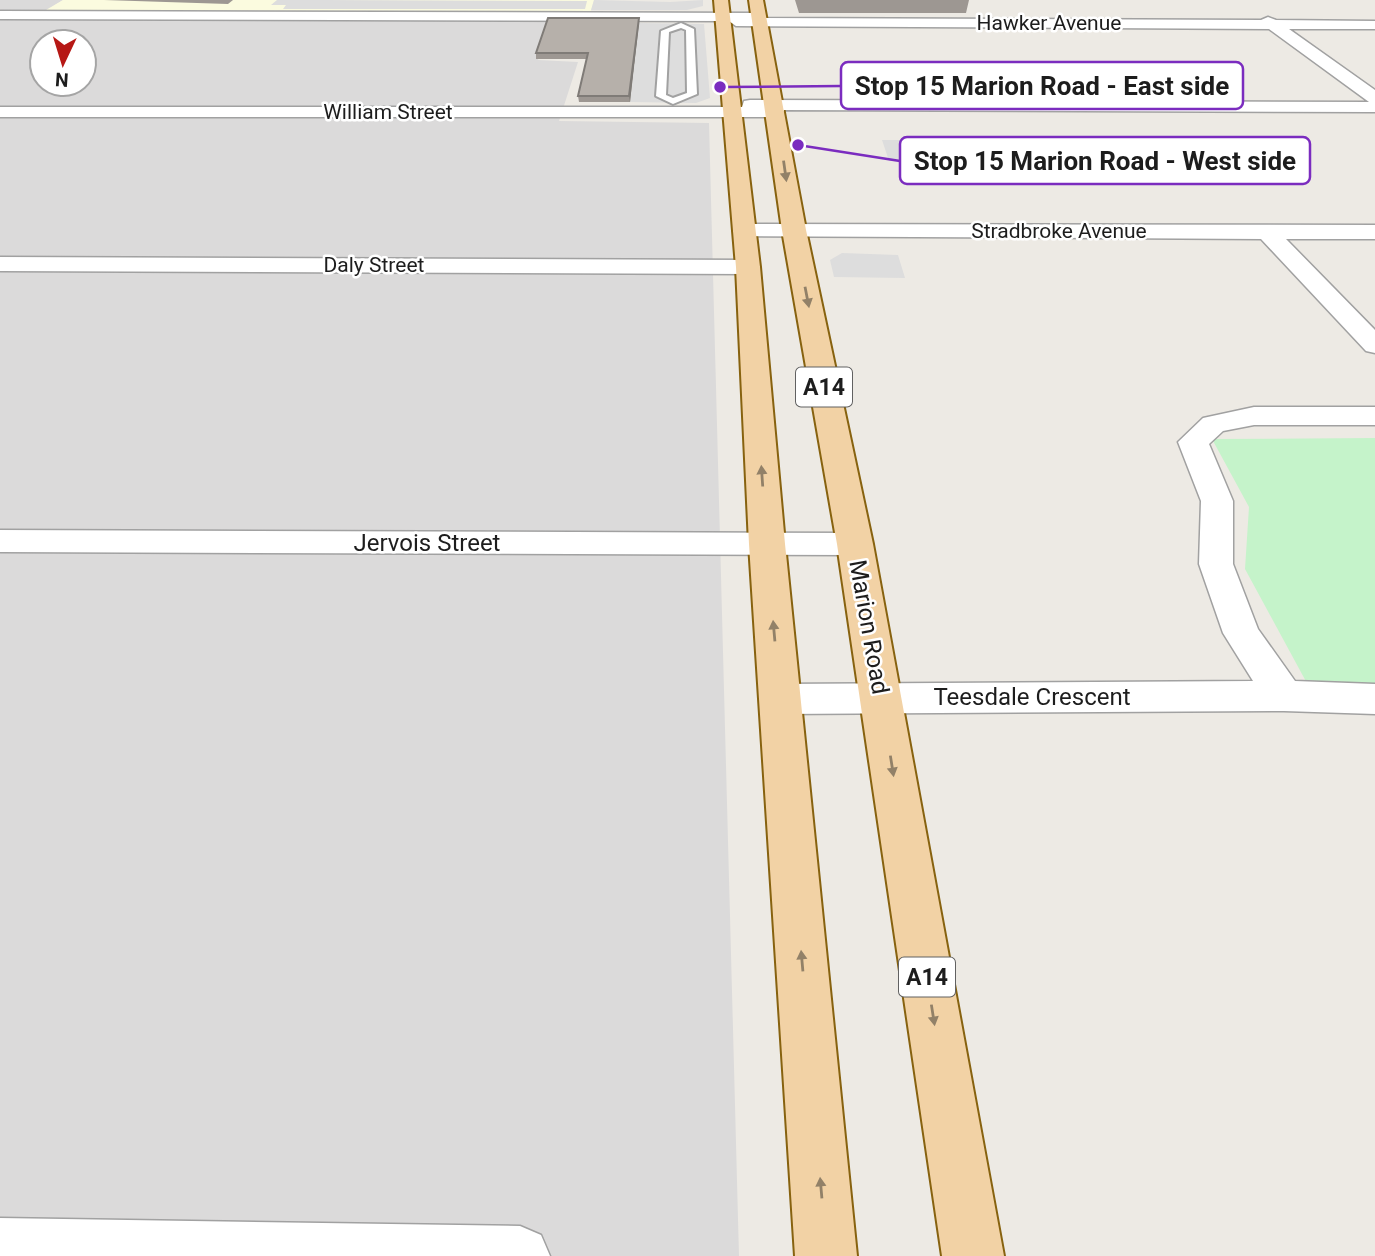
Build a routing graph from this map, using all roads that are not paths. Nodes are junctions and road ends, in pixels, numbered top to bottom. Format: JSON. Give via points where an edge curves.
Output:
{"nodes":[{"id":1,"x":722,"y":0,"type":"edge"},
{"id":2,"x":756,"y":0,"type":"edge"},
{"id":3,"x":1248,"y":7,"type":"dead end"},
{"id":4,"x":0,"y":15,"type":"edge"},
{"id":5,"x":723,"y":20,"type":"junction"},
{"id":6,"x":760,"y":20,"type":"junction"},
{"id":7,"x":681,"y":21,"type":"junction"},
{"id":8,"x":1273,"y":24,"type":"junction"},
{"id":9,"x":1375,"y":25,"type":"edge"},
{"id":10,"x":1375,"y":98,"type":"edge"},
{"id":11,"x":673,"y":107,"type":"junction"},
{"id":12,"x":1375,"y":107,"type":"edge"},
{"id":13,"x":776,"y":108,"type":"junction"},
{"id":14,"x":731,"y":109,"type":"junction"},
{"id":15,"x":0,"y":112,"type":"edge"},
{"id":16,"x":794,"y":230,"type":"junction"},
{"id":17,"x":744,"y":231,"type":"junction"},
{"id":18,"x":1268,"y":232,"type":"junction"},
{"id":19,"x":1375,"y":232,"type":"edge"},
{"id":20,"x":0,"y":264,"type":"edge"},
{"id":21,"x":748,"y":267,"type":"junction"},
{"id":22,"x":1375,"y":345,"type":"edge"},
{"id":23,"x":1375,"y":416,"type":"edge"},
{"id":24,"x":0,"y":541,"type":"edge"},
{"id":25,"x":767,"y":544,"type":"junction"},
{"id":26,"x":855,"y":544,"type":"junction"},
{"id":27,"x":1284,"y":696,"type":"junction"},
{"id":28,"x":780,"y":699,"type":"junction"},
{"id":29,"x":881,"y":699,"type":"junction"},
{"id":30,"x":1375,"y":699,"type":"edge"},
{"id":31,"x":0,"y":1248,"type":"edge"},
{"id":32,"x":520,"y":1256,"type":"edge"},
{"id":33,"x":826,"y":1256,"type":"edge"},
{"id":34,"x":973,"y":1256,"type":"edge"}],
"edges":[{"from":1,"to":5,"type":"main road"},
{"from":2,"to":6,"type":"main road","name":"Marion Road","number":"A14"},
{"from":3,"to":8,"type":"street"},
{"from":4,"to":7,"type":"street"},
{"from":5,"to":6,"type":"street","name":"Hawker Avenue"},
{"from":5,"to":7,"type":"street","name":"Hawker Avenue"},
{"from":5,"to":14,"type":"main road"},
{"from":6,"to":8,"type":"street","name":"Hawker Avenue"},
{"from":6,"to":13,"type":"main road","name":"Marion Road","number":"A14"},
{"from":7,"to":11,"type":"lane","via":[[690,29],[692,94]]},
{"from":7,"to":11,"type":"lane","via":[[665,31],[661,96]]},
{"from":8,"to":9,"type":"street","name":"Hawker Avenue"},
{"from":8,"to":10,"type":"street"},
{"from":11,"to":14,"type":"street","name":"William Street"},
{"from":11,"to":15,"type":"street","name":"William Street"},
{"from":12,"to":13,"type":"street","name":"William Street"},
{"from":13,"to":14,"type":"street","name":"William Street"},
{"from":13,"to":16,"type":"main road","name":"Marion Road","number":"A14","one_way":true},
{"from":14,"to":17,"type":"main road"},
{"from":16,"to":17,"type":"street","name":"Stradbroke Avenue"},
{"from":16,"to":18,"type":"street","name":"Stradbroke Avenue"},
{"from":16,"to":26,"type":"main road","name":"Marion Road","number":"A14","one_way":true},
{"from":17,"to":21,"type":"main road"},
{"from":18,"to":19,"type":"street","name":"Stradbroke Avenue"},
{"from":18,"to":22,"type":"street"},
{"from":20,"to":21,"type":"street","name":"Daly Street"},
{"from":25,"to":21,"type":"main road","one_way":true},
{"from":23,"to":27,"type":"street","via":[[1254,416],[1213,424],[1193,442],[1217,500],[1216,564],[1220,576],[1241,633]]},
{"from":24,"to":25,"type":"street","name":"Jervois Street"},
{"from":25,"to":26,"type":"street","name":"Jervois Street"},
{"from":28,"to":25,"type":"main road","one_way":true},
{"from":26,"to":29,"type":"main road","name":"Marion Road","number":"A14"},
{"from":27,"to":29,"type":"street","name":"Teesdale Crescent"},
{"from":27,"to":30,"type":"street","name":"Teesdale Crescent"},
{"from":28,"to":29,"type":"street","name":"Teesdale Crescent"},
{"from":33,"to":28,"type":"main road","one_way":true},
{"from":29,"to":34,"type":"main road","name":"Marion Road","number":"A14","one_way":true},
{"from":31,"to":32,"type":"street"}]}
